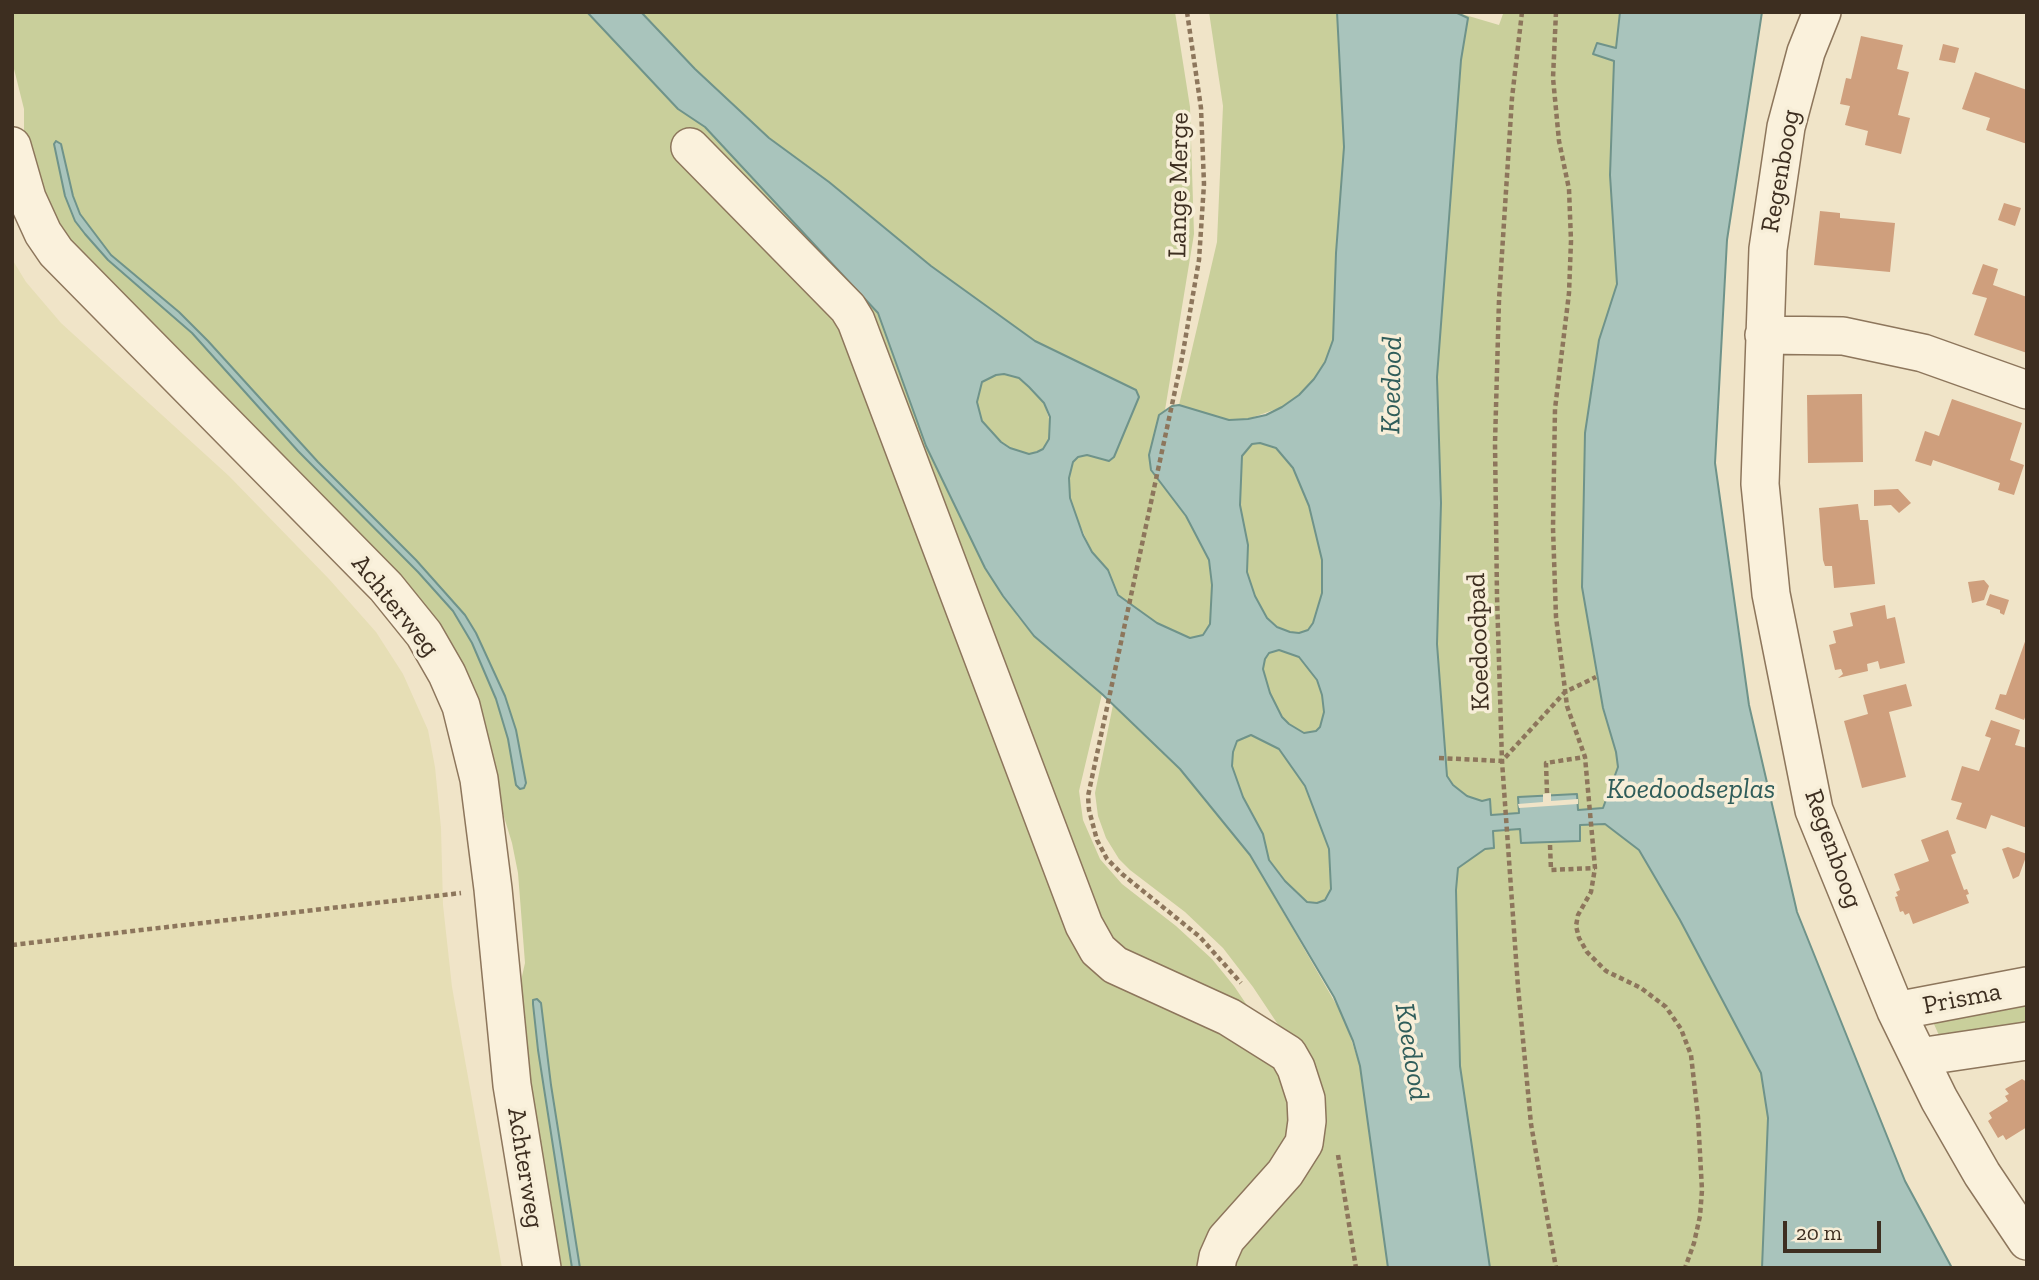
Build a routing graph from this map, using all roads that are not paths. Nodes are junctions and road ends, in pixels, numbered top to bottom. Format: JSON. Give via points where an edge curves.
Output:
{"nodes":[{"id":1,"x":1822,"y":12,"type":"edge"},
{"id":2,"x":12,"y":146,"type":"edge"},
{"id":3,"x":691,"y":147,"type":"dead end"},
{"id":4,"x":1763,"y":335,"type":"junction"},
{"id":5,"x":2027,"y":390,"type":"edge"},
{"id":6,"x":2026,"y":982,"type":"edge"},
{"id":7,"x":1896,"y":1011,"type":"junction"},
{"id":8,"x":2027,"y":1041,"type":"edge"},
{"id":9,"x":1919,"y":1057,"type":"junction"},
{"id":10,"x":2027,"y":1241,"type":"edge"},
{"id":11,"x":542,"y":1268,"type":"edge"},
{"id":12,"x":1216,"y":1268,"type":"edge"}],
"edges":[{"from":1,"to":4,"type":"street","name":"Regenboog","via":[[1786,127],[1768,249]]},
{"from":2,"to":11,"type":"street","name":"Achterweg","via":[[27,198],[56,252],[386,587],[424,634],[447,674],[461,706],[480,779],[512,1085]]},
{"from":3,"to":12,"type":"street","via":[[856,321],[1084,925],[1098,950],[1115,965],[1229,1017],[1288,1054],[1296,1068],[1306,1098],[1304,1143],[1285,1173],[1226,1239]]},
{"from":4,"to":5,"type":"street","via":[[1843,336],[1923,353]]},
{"from":4,"to":7,"type":"street","name":"Regenboog","via":[[1760,484],[1773,608],[1814,810]]},
{"from":6,"to":7,"type":"street","name":"Prisma"},
{"from":7,"to":9,"type":"street","name":"Regenboog"},
{"from":8,"to":9,"type":"street","name":"Prisma"},
{"from":9,"to":10,"type":"street","name":"Regenboog","via":[[1982,1174]]}]}
